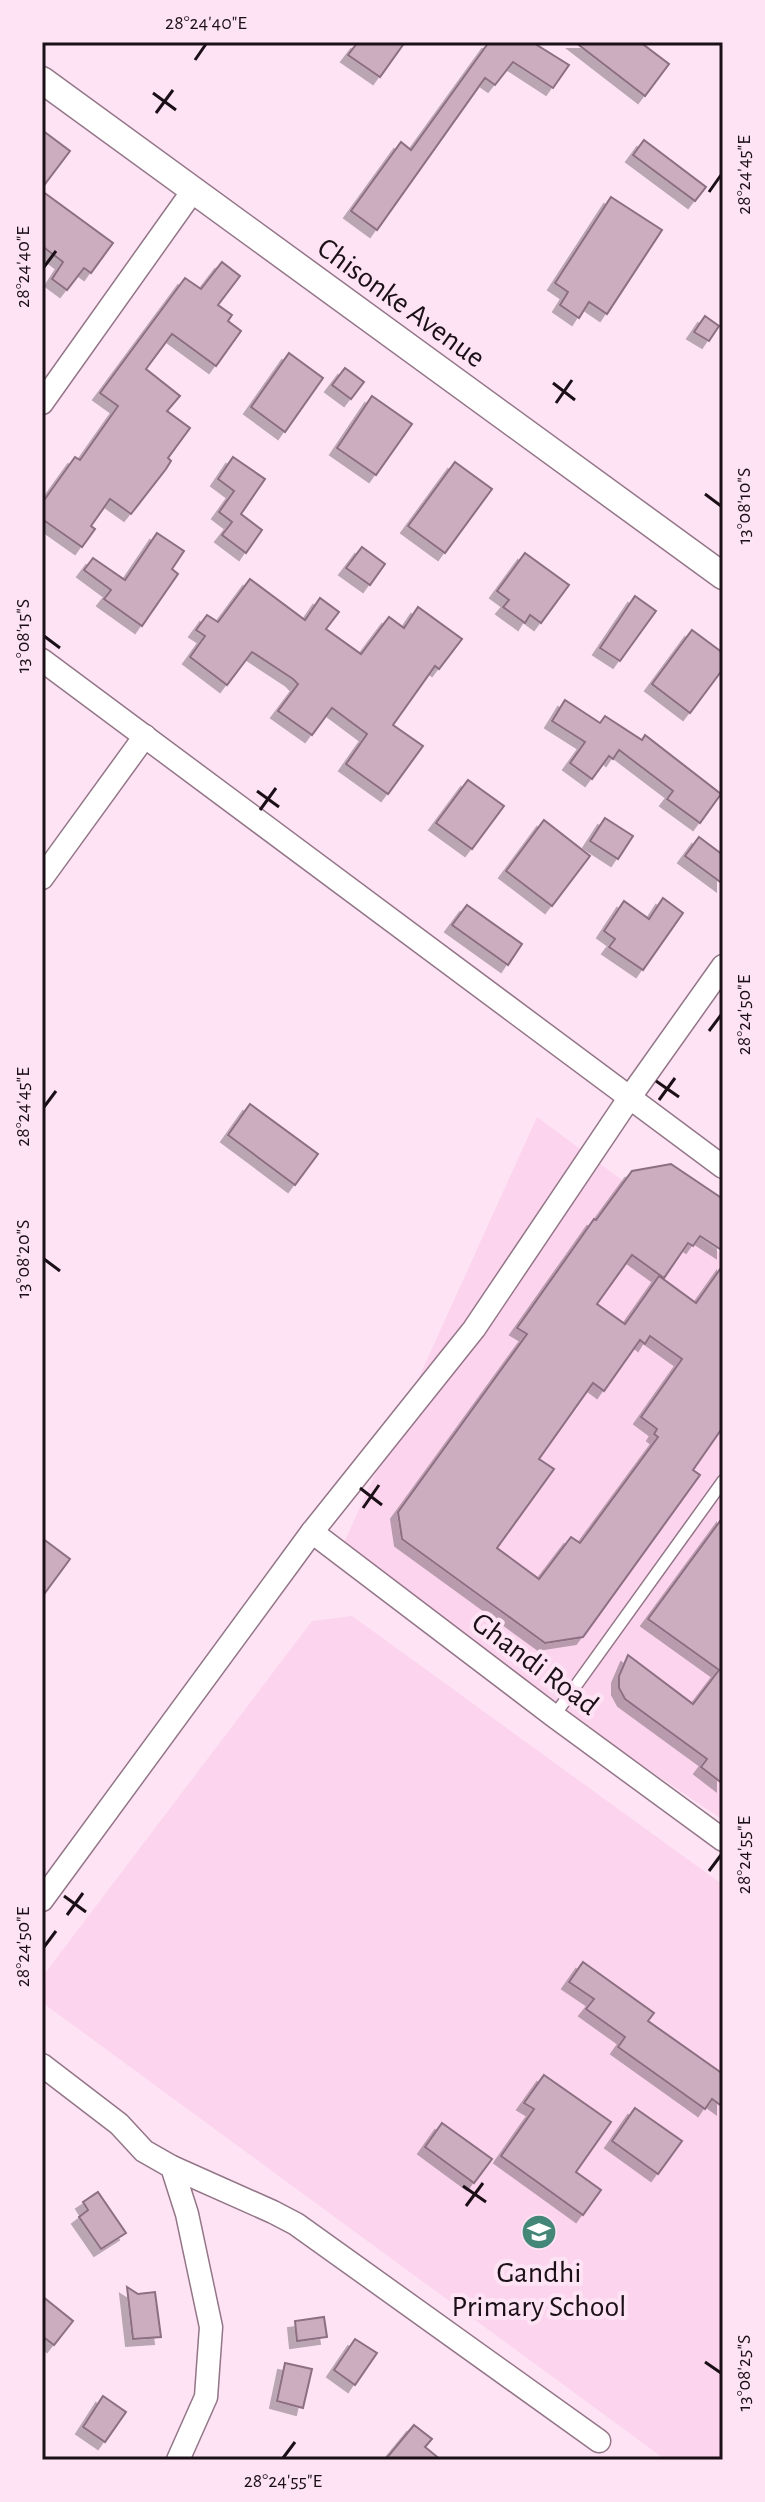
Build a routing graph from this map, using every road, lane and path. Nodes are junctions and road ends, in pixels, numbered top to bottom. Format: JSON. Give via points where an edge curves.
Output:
{"nodes":[{"id":1,"x":42,"y":80,"type":"edge"},
{"id":2,"x":192,"y":192,"type":"junction"},
{"id":3,"x":42,"y":403,"type":"edge"},
{"id":4,"x":723,"y":576,"type":"edge"},
{"id":5,"x":42,"y":660,"type":"edge"},
{"id":6,"x":145,"y":736,"type":"junction"},
{"id":7,"x":42,"y":878,"type":"edge"},
{"id":8,"x":723,"y":966,"type":"edge"},
{"id":9,"x":630,"y":1097,"type":"junction"},
{"id":10,"x":723,"y":1167,"type":"edge"},
{"id":11,"x":723,"y":1481,"type":"edge"},
{"id":12,"x":312,"y":1532,"type":"junction"},
{"id":13,"x":554,"y":1716,"type":"junction"},
{"id":14,"x":723,"y":1840,"type":"edge"},
{"id":15,"x":42,"y":1900,"type":"edge"},
{"id":16,"x":42,"y":2065,"type":"edge"},
{"id":17,"x":172,"y":2167,"type":"junction"},
{"id":18,"x":599,"y":2441,"type":"dead end"},
{"id":19,"x":178,"y":2460,"type":"edge"}],
"edges":[{"from":1,"to":2,"type":"street","name":"Chisonke Avenue"},
{"from":2,"to":3,"type":"street"},
{"from":2,"to":4,"type":"street","name":"Chisonke Avenue"},
{"from":5,"to":6,"type":"street"},
{"from":6,"to":7,"type":"street"},
{"from":6,"to":9,"type":"street"},
{"from":8,"to":9,"type":"street"},
{"from":9,"to":10,"type":"street"},
{"from":9,"to":12,"type":"street","via":[[474,1329]]},
{"from":11,"to":13,"type":"lane"},
{"from":12,"to":13,"type":"street","name":"Ghandi Road"},
{"from":12,"to":15,"type":"street"},
{"from":13,"to":14,"type":"street","name":"Ghandi Road"},
{"from":16,"to":17,"type":"street","via":[[119,2124],[144,2151]]},
{"from":17,"to":18,"type":"street","via":[[296,2224]]},
{"from":17,"to":19,"type":"street","via":[[211,2327],[206,2397]]}]}
